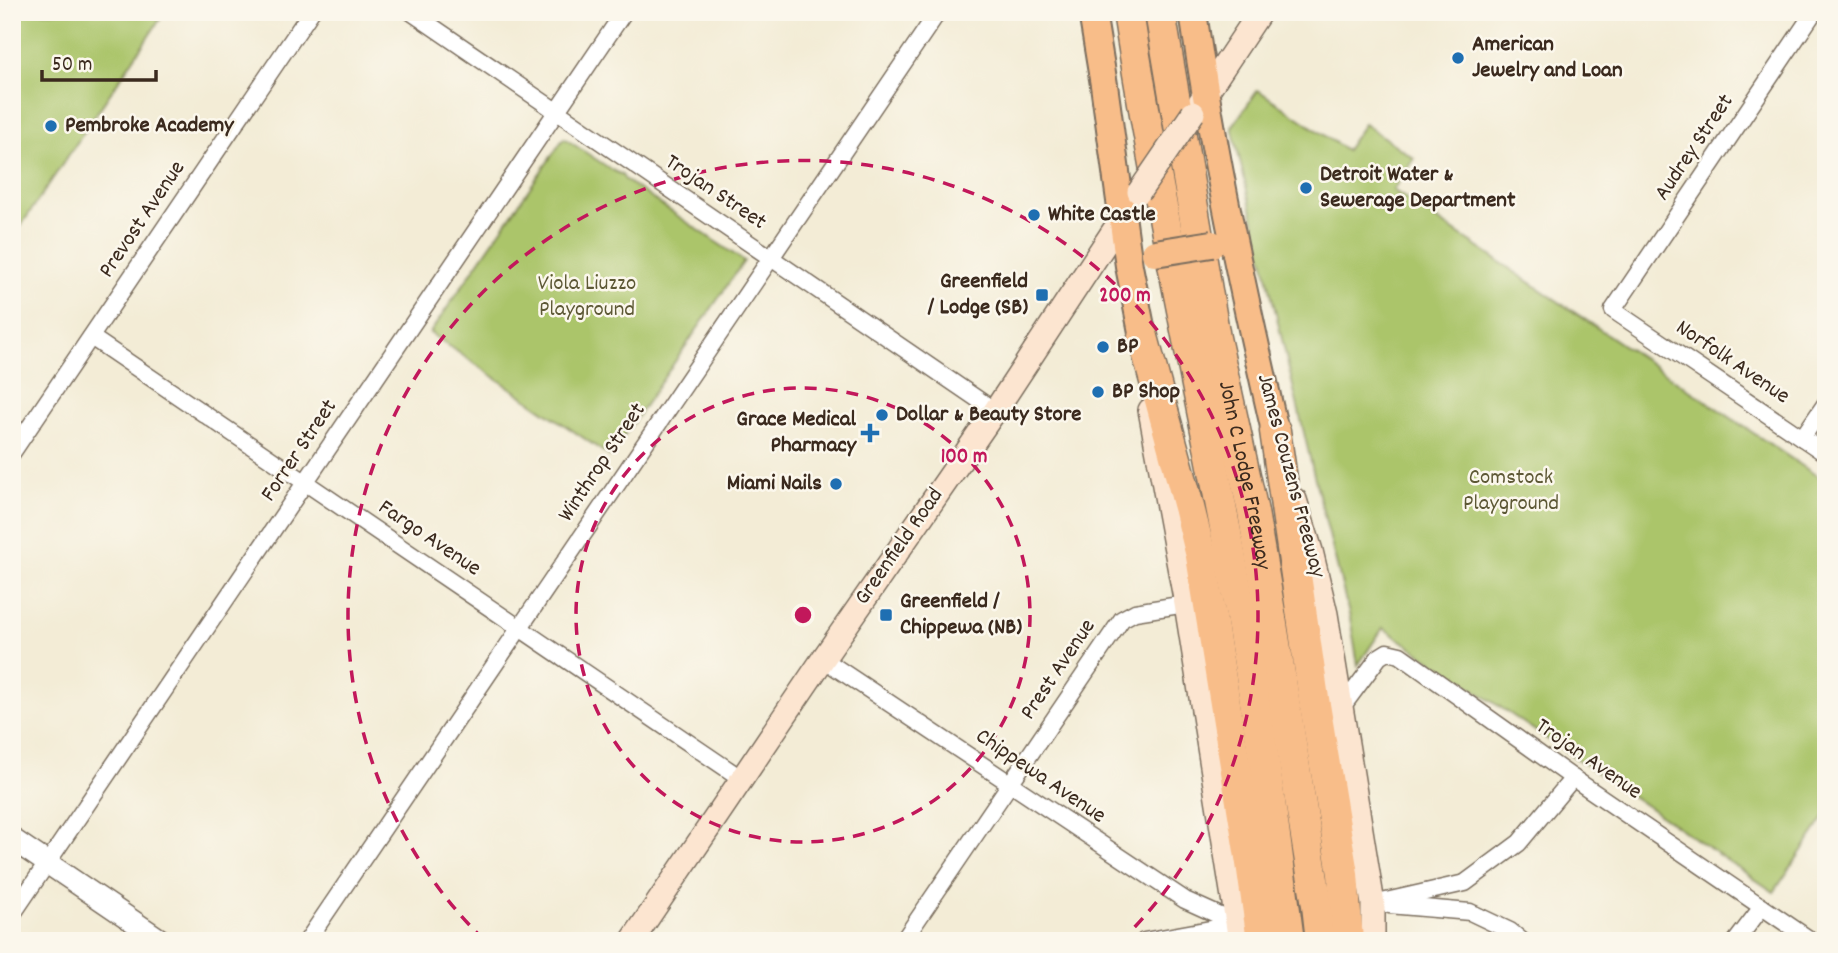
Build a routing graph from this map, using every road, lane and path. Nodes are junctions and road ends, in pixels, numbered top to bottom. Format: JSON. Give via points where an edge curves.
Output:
{"nodes":[{"id":1,"x":311,"y":12,"type":"edge"},
{"id":2,"x":411,"y":12,"type":"edge"},
{"id":3,"x":624,"y":12,"type":"edge"},
{"id":4,"x":938,"y":12,"type":"edge"},
{"id":5,"x":1092,"y":12,"type":"edge"},
{"id":6,"x":1128,"y":12,"type":"edge"},
{"id":7,"x":1160,"y":12,"type":"edge"},
{"id":8,"x":1193,"y":12,"type":"edge"},
{"id":9,"x":1260,"y":12,"type":"edge"},
{"id":10,"x":1814,"y":12,"type":"edge"},
{"id":11,"x":1199,"y":104,"type":"junction"},
{"id":12,"x":556,"y":112,"type":"junction"},
{"id":13,"x":1122,"y":217,"type":"junction"},
{"id":14,"x":771,"y":258,"type":"junction"},
{"id":15,"x":1237,"y":266,"type":"junction"},
{"id":16,"x":1134,"y":289,"type":"junction"},
{"id":17,"x":1613,"y":310,"type":"joint"},
{"id":18,"x":91,"y":337,"type":"junction"},
{"id":19,"x":1143,"y":337,"type":"junction"},
{"id":20,"x":1826,"y":403,"type":"edge"},
{"id":21,"x":995,"y":411,"type":"junction"},
{"id":22,"x":1275,"y":431,"type":"junction"},
{"id":23,"x":1802,"y":438,"type":"junction"},
{"id":24,"x":12,"y":453,"type":"edge"},
{"id":25,"x":1826,"y":454,"type":"edge"},
{"id":26,"x":305,"y":483,"type":"junction"},
{"id":27,"x":1186,"y":604,"type":"junction"},
{"id":28,"x":520,"y":629,"type":"junction"},
{"id":29,"x":823,"y":659,"type":"junction"},
{"id":30,"x":1342,"y":707,"type":"junction"},
{"id":31,"x":1573,"y":778,"type":"junction"},
{"id":32,"x":742,"y":779,"type":"junction"},
{"id":33,"x":1009,"y":783,"type":"junction"},
{"id":34,"x":12,"y":839,"type":"edge"},
{"id":35,"x":47,"y":863,"type":"junction"},
{"id":36,"x":1373,"y":904,"type":"junction"},
{"id":37,"x":1762,"y":907,"type":"junction"},
{"id":38,"x":12,"y":915,"type":"edge"},
{"id":39,"x":1239,"y":932,"type":"edge"},
{"id":40,"x":162,"y":941,"type":"edge"},
{"id":41,"x":307,"y":941,"type":"edge"},
{"id":42,"x":632,"y":941,"type":"edge"},
{"id":43,"x":902,"y":941,"type":"edge"},
{"id":44,"x":1144,"y":941,"type":"edge"},
{"id":45,"x":1262,"y":941,"type":"edge"},
{"id":46,"x":1289,"y":941,"type":"edge"},
{"id":47,"x":1321,"y":941,"type":"edge"},
{"id":48,"x":1348,"y":941,"type":"edge"},
{"id":49,"x":1373,"y":941,"type":"edge"},
{"id":50,"x":1522,"y":941,"type":"edge"},
{"id":51,"x":1736,"y":941,"type":"edge"},
{"id":52,"x":1811,"y":941,"type":"edge"}],
"edges":[{"from":1,"to":18,"type":"street","name":"Prevost Avenue"},
{"from":2,"to":12,"type":"street","name":"Trojan Street"},
{"from":3,"to":12,"type":"street","name":"Forrer Street"},
{"from":4,"to":14,"type":"street","name":"Winthrop Street"},
{"from":5,"to":13,"type":"main road"},
{"from":6,"to":46,"type":"highway","name":"John C Lodge Freeway","via":[[1243,627]]},
{"from":7,"to":47,"type":"highway","name":"John C Lodge Freeway","via":[[1215,338],[1253,512]]},
{"from":8,"to":11,"type":"main road","name":"James Couzens Freeway"},
{"from":9,"to":11,"type":"main road","name":"Greenfield Road"},
{"from":10,"to":17,"type":"street","name":"Audrey Street"},
{"from":11,"to":13,"type":"main road","name":"Greenfield Road","bridge":true},
{"from":11,"to":15,"type":"main road","name":"James Couzens Freeway"},
{"from":12,"to":14,"type":"street","name":"Trojan Street"},
{"from":12,"to":26,"type":"street","name":"Forrer Street"},
{"from":13,"to":16,"type":"main road"},
{"from":13,"to":21,"type":"main road","name":"Greenfield Road"},
{"from":14,"to":21,"type":"street","name":"Trojan Street"},
{"from":14,"to":28,"type":"street","name":"Winthrop Street"},
{"from":15,"to":16,"type":"main road","bridge":true,"via":[[1212,244],[1155,253],[1145,262]]},
{"from":15,"to":22,"type":"main road","name":"James Couzens Freeway"},
{"from":16,"to":19,"type":"main road"},
{"from":17,"to":23,"type":"street","name":"Norfolk Avenue"},
{"from":18,"to":24,"type":"street","name":"Prevost Avenue"},
{"from":18,"to":26,"type":"street","name":"Fargo Avenue"},
{"from":19,"to":27,"type":"main road","via":[[1144,380]]},
{"from":19,"to":45,"type":"highway","via":[[1201,556]]},
{"from":20,"to":23,"type":"street"},
{"from":21,"to":29,"type":"main road","name":"Greenfield Road"},
{"from":22,"to":30,"type":"main road","name":"James Couzens Freeway","via":[[1311,551]]},
{"from":22,"to":48,"type":"highway","via":[[1343,874]]},
{"from":23,"to":25,"type":"street","name":"Norfolk Avenue"},
{"from":26,"to":28,"type":"street","name":"Fargo Avenue"},
{"from":26,"to":35,"type":"street","name":"Forrer Street"},
{"from":27,"to":33,"type":"street","name":"Prest Avenue","via":[[1135,612],[1122,619]]},
{"from":27,"to":39,"type":"main road"},
{"from":28,"to":32,"type":"street","name":"Fargo Avenue"},
{"from":28,"to":41,"type":"street","name":"Winthrop Street"},
{"from":29,"to":32,"type":"main road","name":"Greenfield Road"},
{"from":29,"to":33,"type":"street","name":"Chippewa Avenue"},
{"from":30,"to":31,"type":"street","name":"Trojan Avenue","via":[[1379,657],[1387,652],[1400,655]]},
{"from":30,"to":36,"type":"main road","name":"James Couzens Freeway"},
{"from":31,"to":36,"type":"street","via":[[1519,843],[1465,883]]},
{"from":31,"to":37,"type":"street","name":"Trojan Avenue"},
{"from":32,"to":42,"type":"main road","name":"Greenfield Road"},
{"from":33,"to":39,"type":"street","name":"Chippewa Avenue"},
{"from":33,"to":43,"type":"street","name":"Prest Avenue"},
{"from":34,"to":35,"type":"street"},
{"from":35,"to":38,"type":"street","name":"Forrer Street"},
{"from":35,"to":40,"type":"street"},
{"from":36,"to":49,"type":"main road","name":"James Couzens Freeway"},
{"from":36,"to":50,"type":"street","via":[[1470,912]]},
{"from":37,"to":51,"type":"street"},
{"from":37,"to":52,"type":"street"},
{"from":39,"to":44,"type":"street"}]}
